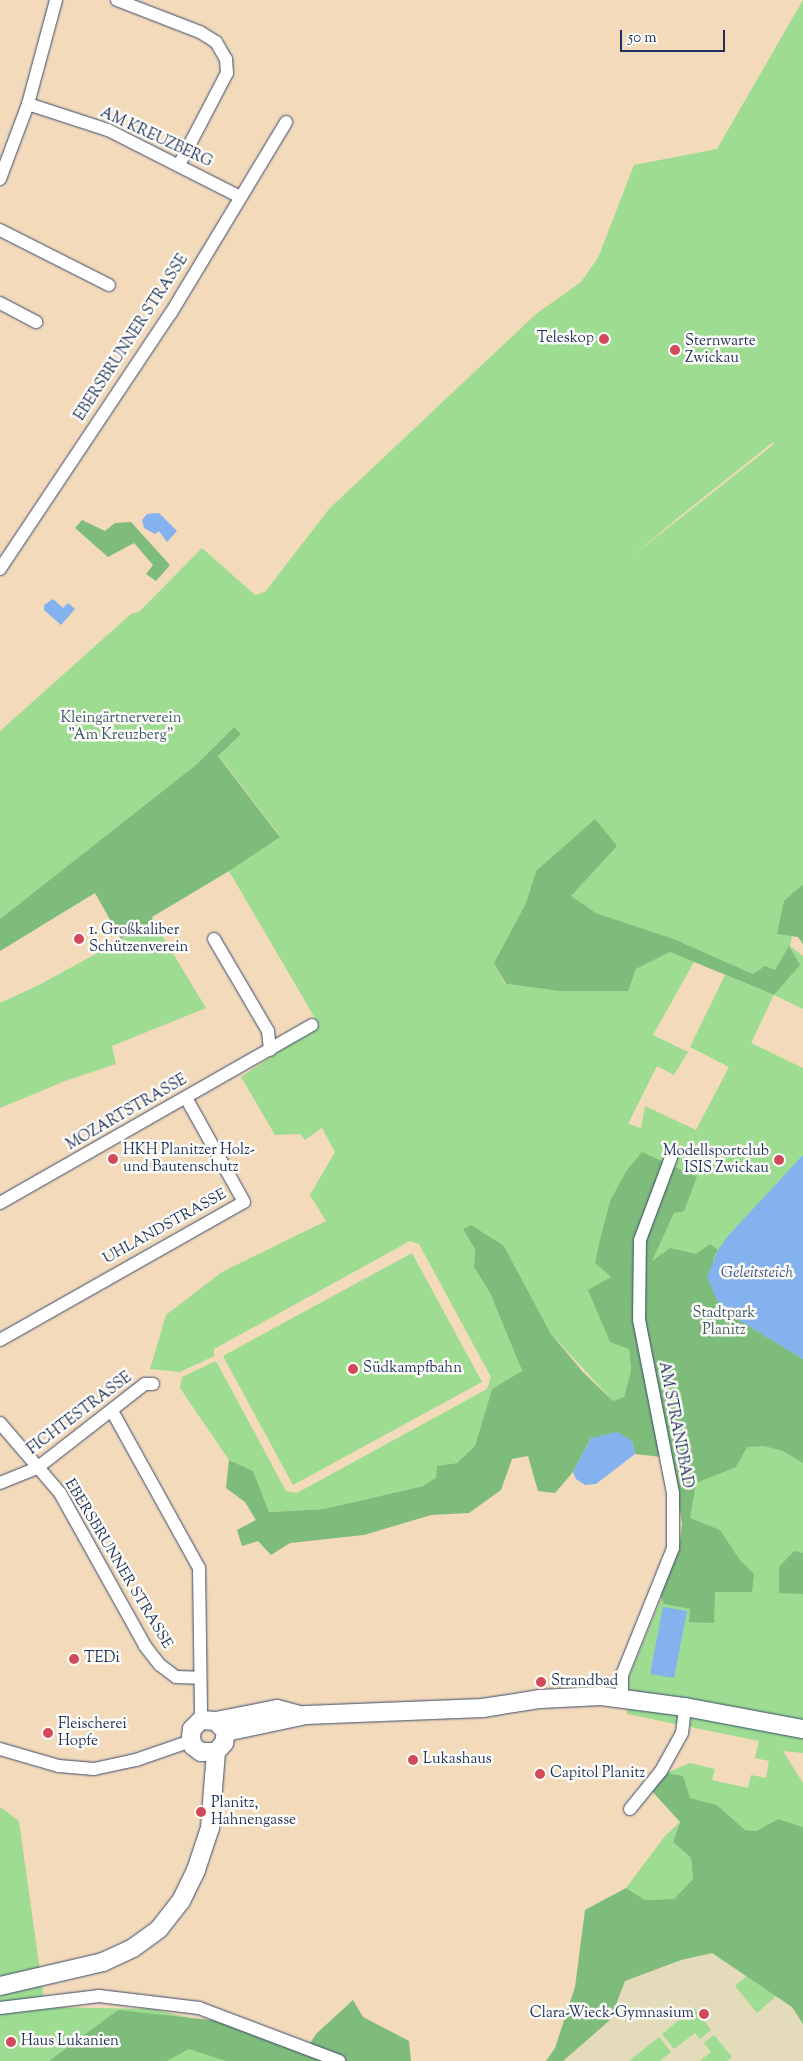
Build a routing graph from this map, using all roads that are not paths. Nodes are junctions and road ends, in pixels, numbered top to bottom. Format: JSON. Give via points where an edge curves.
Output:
{"nodes":[{"id":1,"x":56,"y":0,"type":"edge"},
{"id":2,"x":117,"y":0,"type":"edge"},
{"id":3,"x":28,"y":104,"type":"junction"},
{"id":4,"x":286,"y":122,"type":"dead end"},
{"id":5,"x":179,"y":165,"type":"junction"},
{"id":6,"x":0,"y":179,"type":"edge"},
{"id":7,"x":240,"y":197,"type":"junction"},
{"id":8,"x":0,"y":230,"type":"edge"},
{"id":9,"x":109,"y":284,"type":"dead end"},
{"id":10,"x":0,"y":303,"type":"edge"},
{"id":11,"x":36,"y":322,"type":"dead end"},
{"id":12,"x":0,"y":569,"type":"edge"},
{"id":13,"x":214,"y":939,"type":"dead end"},
{"id":14,"x":312,"y":1025,"type":"dead end"},
{"id":15,"x":270,"y":1050,"type":"junction"},
{"id":16,"x":186,"y":1098,"type":"junction"},
{"id":17,"x":672,"y":1155,"type":"dead end"},
{"id":18,"x":0,"y":1203,"type":"edge"},
{"id":19,"x":0,"y":1340,"type":"edge"},
{"id":20,"x":153,"y":1384,"type":"dead end"},
{"id":21,"x":112,"y":1411,"type":"junction"},
{"id":22,"x":0,"y":1423,"type":"edge"},
{"id":23,"x":37,"y":1468,"type":"junction"},
{"id":24,"x":0,"y":1483,"type":"edge"},
{"id":25,"x":200,"y":1678,"type":"junction"},
{"id":26,"x":622,"y":1698,"type":"junction"},
{"id":27,"x":685,"y":1707,"type":"junction"},
{"id":28,"x":214,"y":1724,"type":"junction"},
{"id":29,"x":803,"y":1729,"type":"edge"},
{"id":30,"x":191,"y":1741,"type":"junction"},
{"id":31,"x":0,"y":1749,"type":"edge"},
{"id":32,"x":216,"y":1752,"type":"junction"},
{"id":33,"x":630,"y":1809,"type":"dead end"},
{"id":34,"x":0,"y":1986,"type":"edge"},
{"id":35,"x":0,"y":2008,"type":"edge"},
{"id":36,"x":339,"y":2061,"type":"edge"}],
"edges":[{"from":1,"to":3,"type":"street"},
{"from":2,"to":5,"type":"street","via":[[200,32],[216,42],[226,59],[227,73]]},
{"from":3,"to":5,"type":"street","name":"AM KREUZBERG","via":[[108,130]]},
{"from":3,"to":6,"type":"street"},
{"from":4,"to":7,"type":"street","name":"EBERSBRUNNER STRASSE"},
{"from":5,"to":7,"type":"street","name":"AM KREUZBERG"},
{"from":7,"to":12,"type":"street","name":"EBERSBRUNNER STRASSE","via":[[171,313]]},
{"from":8,"to":9,"type":"street"},
{"from":10,"to":11,"type":"street"},
{"from":13,"to":15,"type":"street","via":[[268,1031]]},
{"from":14,"to":15,"type":"street","name":"MOZARTSTRASSE"},
{"from":15,"to":16,"type":"street","name":"MOZARTSTRASSE"},
{"from":16,"to":18,"type":"street","name":"MOZARTSTRASSE"},
{"from":16,"to":19,"type":"street","name":"UHLANDSTRASSE","via":[[244,1202]]},
{"from":17,"to":26,"type":"street","name":"AM STRANDBAD","via":[[640,1240],[639,1319],[673,1493],[673,1548],[622,1675]]},
{"from":20,"to":21,"type":"street","name":"FICHTESTRASSE","via":[[145,1384]]},
{"from":21,"to":23,"type":"street","name":"FICHTESTRASSE"},
{"from":21,"to":25,"type":"street","via":[[199,1568]]},
{"from":22,"to":23,"type":"street","name":"EBERSBRUNNER STRASSE"},
{"from":23,"to":24,"type":"street","name":"FICHTESTRASSE"},
{"from":23,"to":25,"type":"street","name":"EBERSBRUNNER STRASSE","via":[[60,1493],[145,1646],[160,1665],[176,1677]]},
{"from":25,"to":28,"type":"street"},
{"from":26,"to":27,"type":"main road"},
{"from":26,"to":28,"type":"main road","via":[[540,1699],[483,1708],[303,1715]]},
{"from":27,"to":29,"type":"main road"},
{"from":27,"to":33,"type":"street","via":[[682,1733],[662,1771]]},
{"from":28,"to":30,"type":"main road","via":[[192,1729]]},
{"from":28,"to":32,"type":"main road","via":[[224,1743]]},
{"from":30,"to":31,"type":"street","via":[[136,1760],[94,1768],[59,1766]]},
{"from":30,"to":32,"type":"main road","via":[[201,1752]]},
{"from":32,"to":34,"type":"main road","via":[[210,1828],[181,1901],[159,1929],[133,1948],[103,1962]]},
{"from":35,"to":36,"type":"street","via":[[100,1996],[199,2008]]}]}
